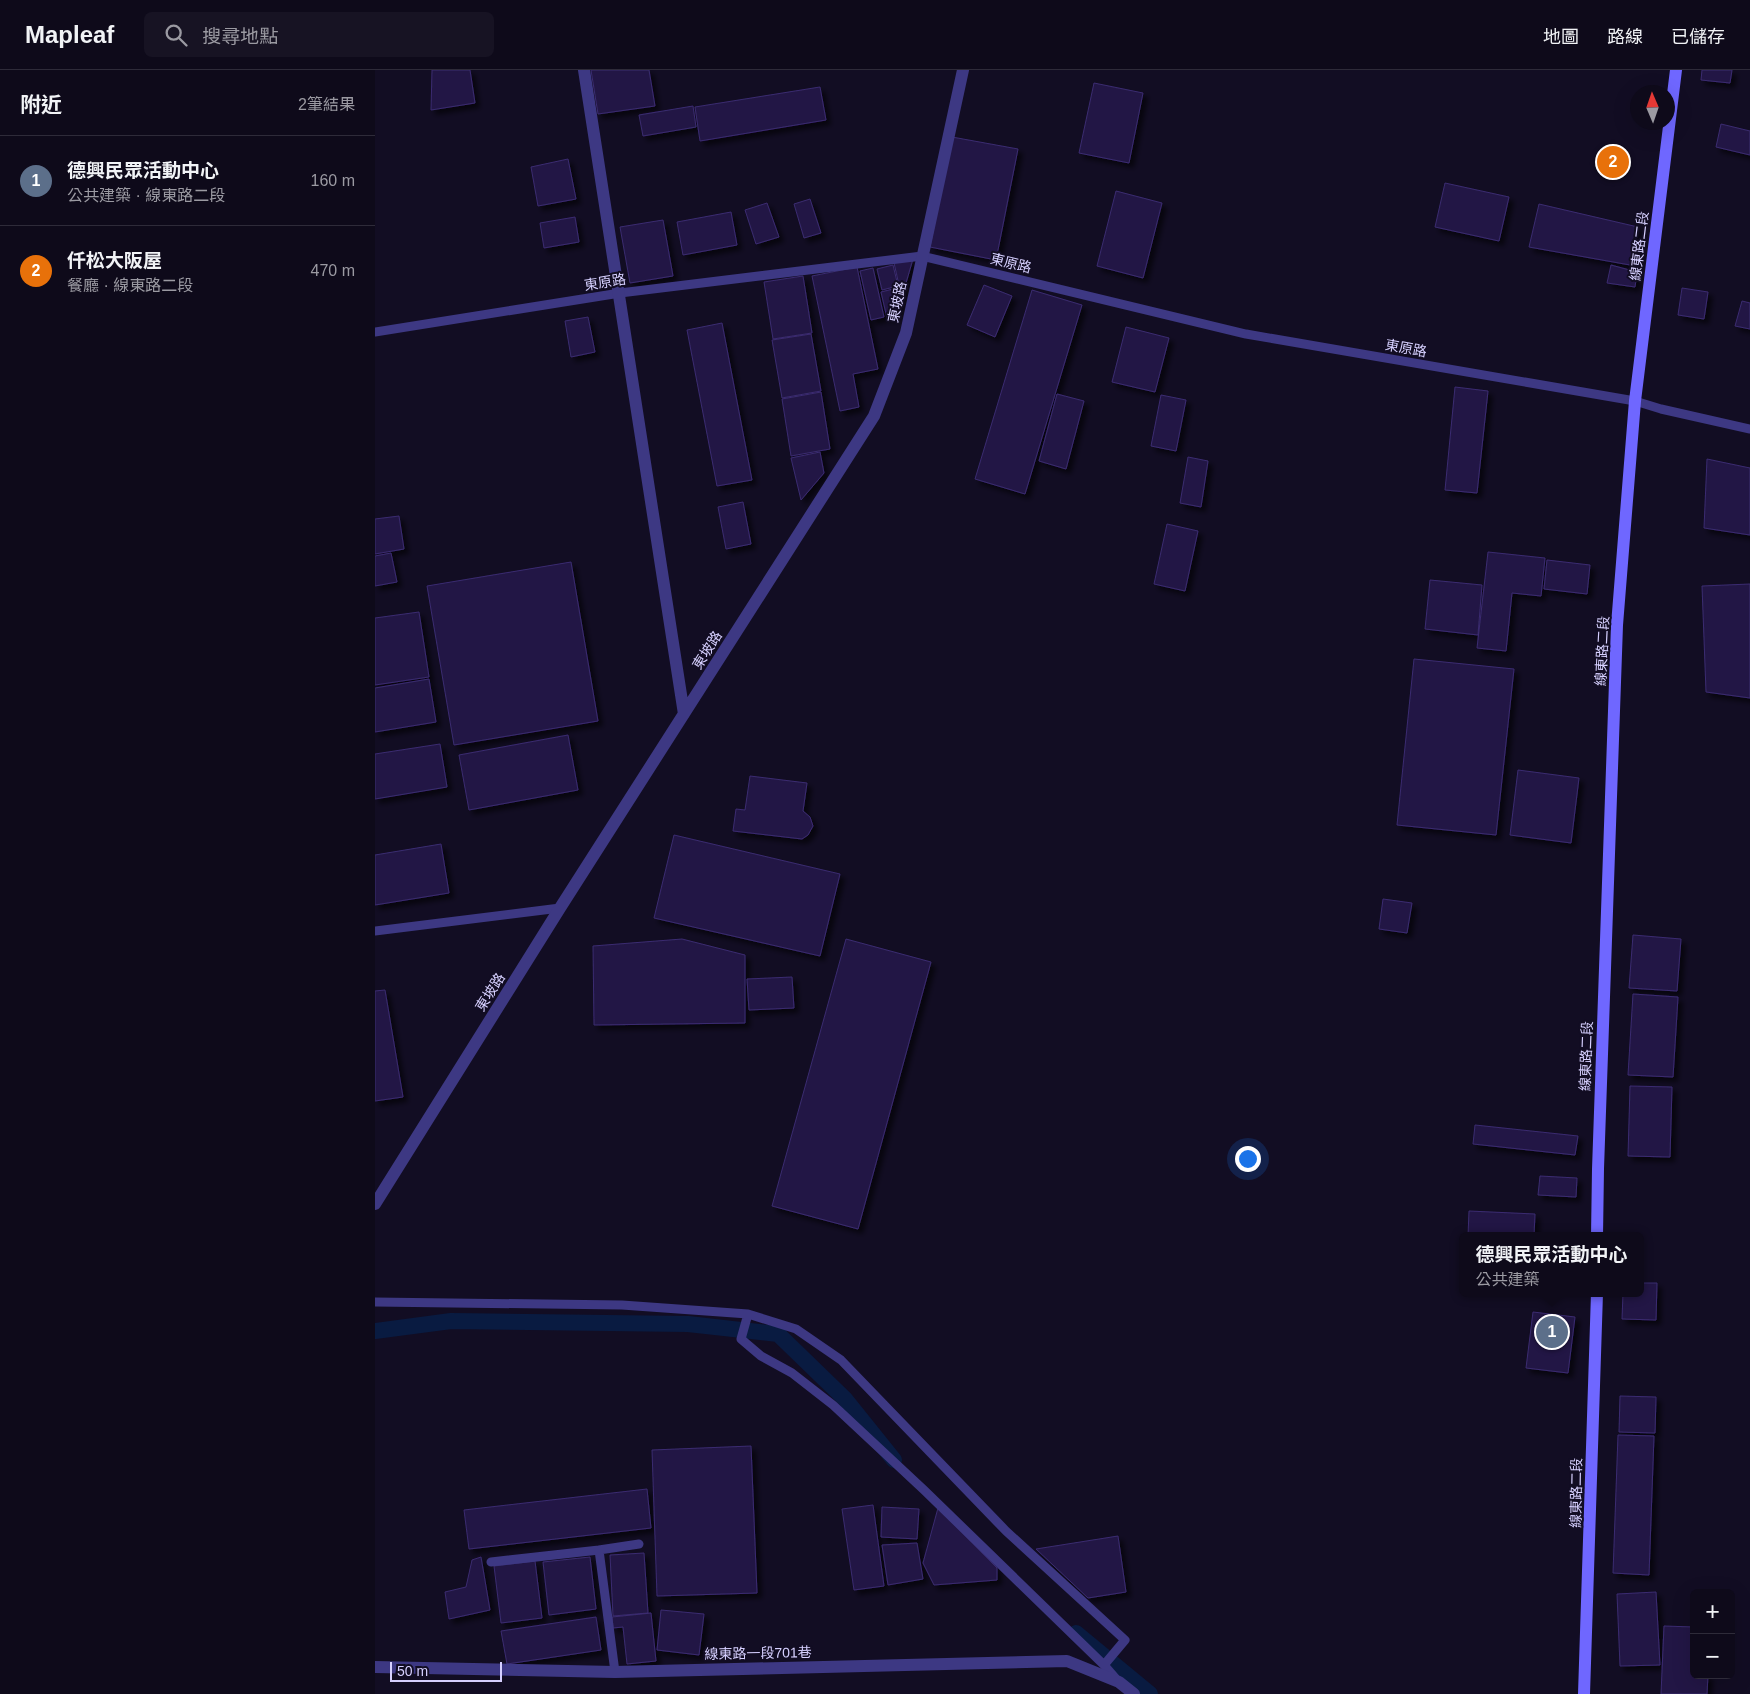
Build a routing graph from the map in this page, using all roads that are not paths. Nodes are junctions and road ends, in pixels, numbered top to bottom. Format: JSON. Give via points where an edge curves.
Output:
{"nodes":[{"id":1,"x":584,"y":70,"type":"edge"},
{"id":2,"x":963,"y":70,"type":"edge"},
{"id":3,"x":1676,"y":70,"type":"edge"},
{"id":4,"x":922,"y":256,"type":"junction"},
{"id":5,"x":619,"y":293,"type":"junction"},
{"id":6,"x":375,"y":332,"type":"edge"},
{"id":7,"x":1635,"y":401,"type":"junction"},
{"id":8,"x":1750,"y":429,"type":"edge"},
{"id":9,"x":684,"y":714,"type":"junction"},
{"id":10,"x":560,"y":908,"type":"junction"},
{"id":11,"x":375,"y":931,"type":"edge"},
{"id":12,"x":375,"y":1204,"type":"edge"},
{"id":13,"x":1597,"y":1232,"type":"edge"},
{"id":14,"x":1597,"y":1297,"type":"edge"},
{"id":15,"x":375,"y":1302,"type":"edge"},
{"id":16,"x":748,"y":1314,"type":"junction"},
{"id":17,"x":639,"y":1544,"type":"dead end"},
{"id":18,"x":599,"y":1550,"type":"junction"},
{"id":19,"x":491,"y":1562,"type":"dead end"},
{"id":20,"x":1104,"y":1665,"type":"junction"},
{"id":21,"x":375,"y":1667,"type":"edge"},
{"id":22,"x":615,"y":1672,"type":"junction"},
{"id":23,"x":1119,"y":1682,"type":"junction"},
{"id":24,"x":1134,"y":1694,"type":"edge"},
{"id":25,"x":1584,"y":1694,"type":"edge"}],
"edges":[{"from":1,"to":5,"type":"street"},
{"from":2,"to":4,"type":"street","name":"東坡路"},
{"from":3,"to":7,"type":"main road","name":"線東路二段"},
{"from":4,"to":5,"type":"lane","name":"東原路"},
{"from":4,"to":7,"type":"lane","name":"東原路","via":[[1246,334]]},
{"from":4,"to":9,"type":"street","name":"東坡路","via":[[906,333],[874,416]]},
{"from":5,"to":6,"type":"lane","name":"東原路"},
{"from":5,"to":9,"type":"street"},
{"from":7,"to":8,"type":"lane","name":"東原路"},
{"from":7,"to":13,"type":"main road","name":"線東路二段","via":[[1617,625]]},
{"from":9,"to":10,"type":"street","name":"東坡路"},
{"from":10,"to":11,"type":"lane"},
{"from":10,"to":12,"type":"street","name":"東坡路"},
{"from":14,"to":25,"type":"main road","name":"線東路二段"},
{"from":15,"to":16,"type":"lane","via":[[622,1305]]},
{"from":16,"to":20,"type":"lane","via":[[741,1339],[833,1405]]},
{"from":16,"to":20,"type":"lane","via":[[796,1329],[841,1360],[1006,1532],[1125,1640]]},
{"from":17,"to":18,"type":"lane"},
{"from":18,"to":19,"type":"lane"},
{"from":18,"to":22,"type":"lane"},
{"from":20,"to":23,"type":"lane"},
{"from":21,"to":22,"type":"street","name":"線東路一段701巷"},
{"from":22,"to":23,"type":"street","name":"線東路一段701巷","via":[[1067,1661]]},
{"from":23,"to":24,"type":"street","name":"線東路一段701巷"}]}
